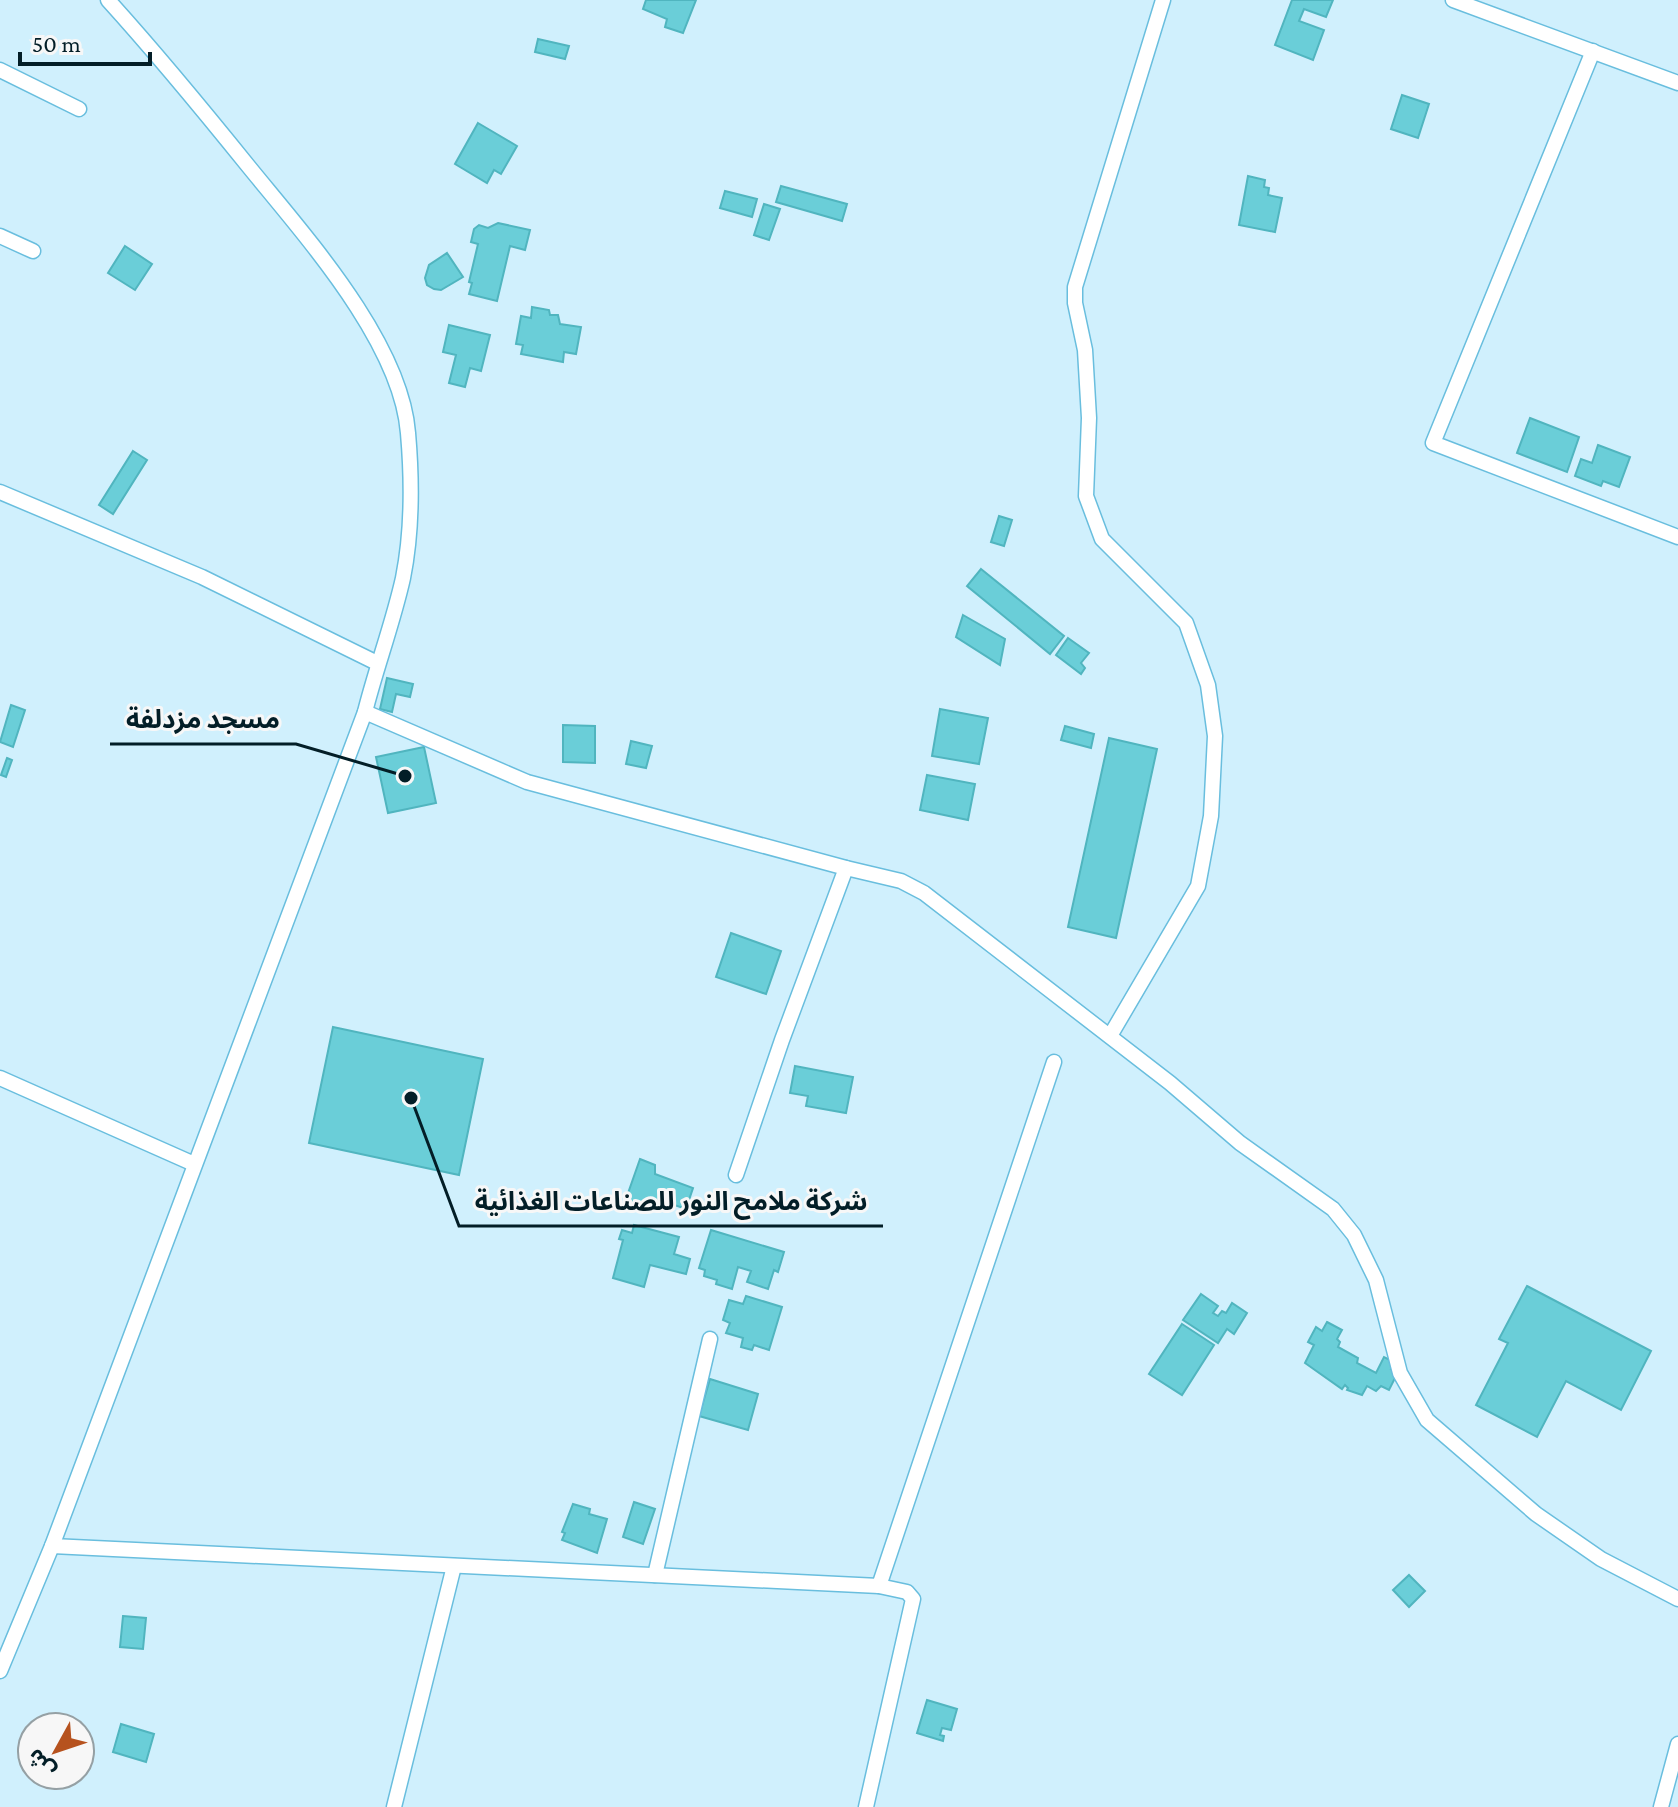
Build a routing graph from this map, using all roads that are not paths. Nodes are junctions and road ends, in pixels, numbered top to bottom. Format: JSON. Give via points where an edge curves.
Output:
{"nodes":[{"id":1,"x":108,"y":0,"type":"edge"},
{"id":2,"x":1163,"y":0,"type":"edge"},
{"id":3,"x":1453,"y":0,"type":"edge"},
{"id":4,"x":1593,"y":51,"type":"junction"},
{"id":5,"x":0,"y":70,"type":"edge"},
{"id":6,"x":1678,"y":83,"type":"edge"},
{"id":7,"x":79,"y":109,"type":"dead end"},
{"id":8,"x":0,"y":236,"type":"edge"},
{"id":9,"x":33,"y":251,"type":"dead end"},
{"id":10,"x":0,"y":492,"type":"edge"},
{"id":11,"x":1678,"y":537,"type":"edge"},
{"id":12,"x":377,"y":663,"type":"junction"},
{"id":13,"x":365,"y":712,"type":"junction"},
{"id":14,"x":846,"y":868,"type":"junction"},
{"id":15,"x":1110,"y":1036,"type":"junction"},
{"id":16,"x":1054,"y":1062,"type":"dead end"},
{"id":17,"x":0,"y":1078,"type":"edge"},
{"id":18,"x":194,"y":1164,"type":"junction"},
{"id":19,"x":736,"y":1175,"type":"dead end"},
{"id":20,"x":710,"y":1339,"type":"dead end"},
{"id":21,"x":52,"y":1546,"type":"junction"},
{"id":22,"x":454,"y":1566,"type":"junction"},
{"id":23,"x":655,"y":1575,"type":"junction"},
{"id":24,"x":879,"y":1586,"type":"junction"},
{"id":25,"x":1678,"y":1599,"type":"edge"},
{"id":26,"x":0,"y":1671,"type":"edge"},
{"id":27,"x":1678,"y":1744,"type":"edge"},
{"id":28,"x":394,"y":1807,"type":"edge"},
{"id":29,"x":866,"y":1807,"type":"edge"},
{"id":30,"x":1661,"y":1807,"type":"edge"}],
"edges":[{"from":1,"to":12,"type":"street","via":[[302,234],[355,304],[396,380],[408,430],[408,532],[403,578]]},
{"from":2,"to":15,"type":"street","via":[[1075,287],[1089,418],[1086,496],[1102,539],[1186,623],[1208,685],[1214,749],[1211,816],[1198,886]]},
{"from":3,"to":4,"type":"street"},
{"from":4,"to":6,"type":"street"},
{"from":4,"to":11,"type":"street","via":[[1433,443]]},
{"from":5,"to":7,"type":"street"},
{"from":8,"to":9,"type":"street"},
{"from":10,"to":12,"type":"street","via":[[202,577]]},
{"from":12,"to":13,"type":"street"},
{"from":13,"to":14,"type":"street","via":[[527,782]]},
{"from":13,"to":18,"type":"street"},
{"from":14,"to":15,"type":"street","via":[[901,881],[924,893]]},
{"from":14,"to":19,"type":"street"},
{"from":15,"to":25,"type":"street","via":[[1240,1143],[1333,1209],[1354,1235],[1376,1280],[1400,1373],[1427,1420],[1536,1514],[1601,1559]]},
{"from":16,"to":24,"type":"street"},
{"from":17,"to":18,"type":"street"},
{"from":18,"to":21,"type":"street"},
{"from":20,"to":23,"type":"street"},
{"from":21,"to":22,"type":"street"},
{"from":21,"to":26,"type":"street"},
{"from":22,"to":23,"type":"street"},
{"from":22,"to":28,"type":"street"},
{"from":23,"to":24,"type":"street"},
{"from":24,"to":29,"type":"street","via":[[907,1592],[913,1599]]},
{"from":27,"to":30,"type":"street"}]}
